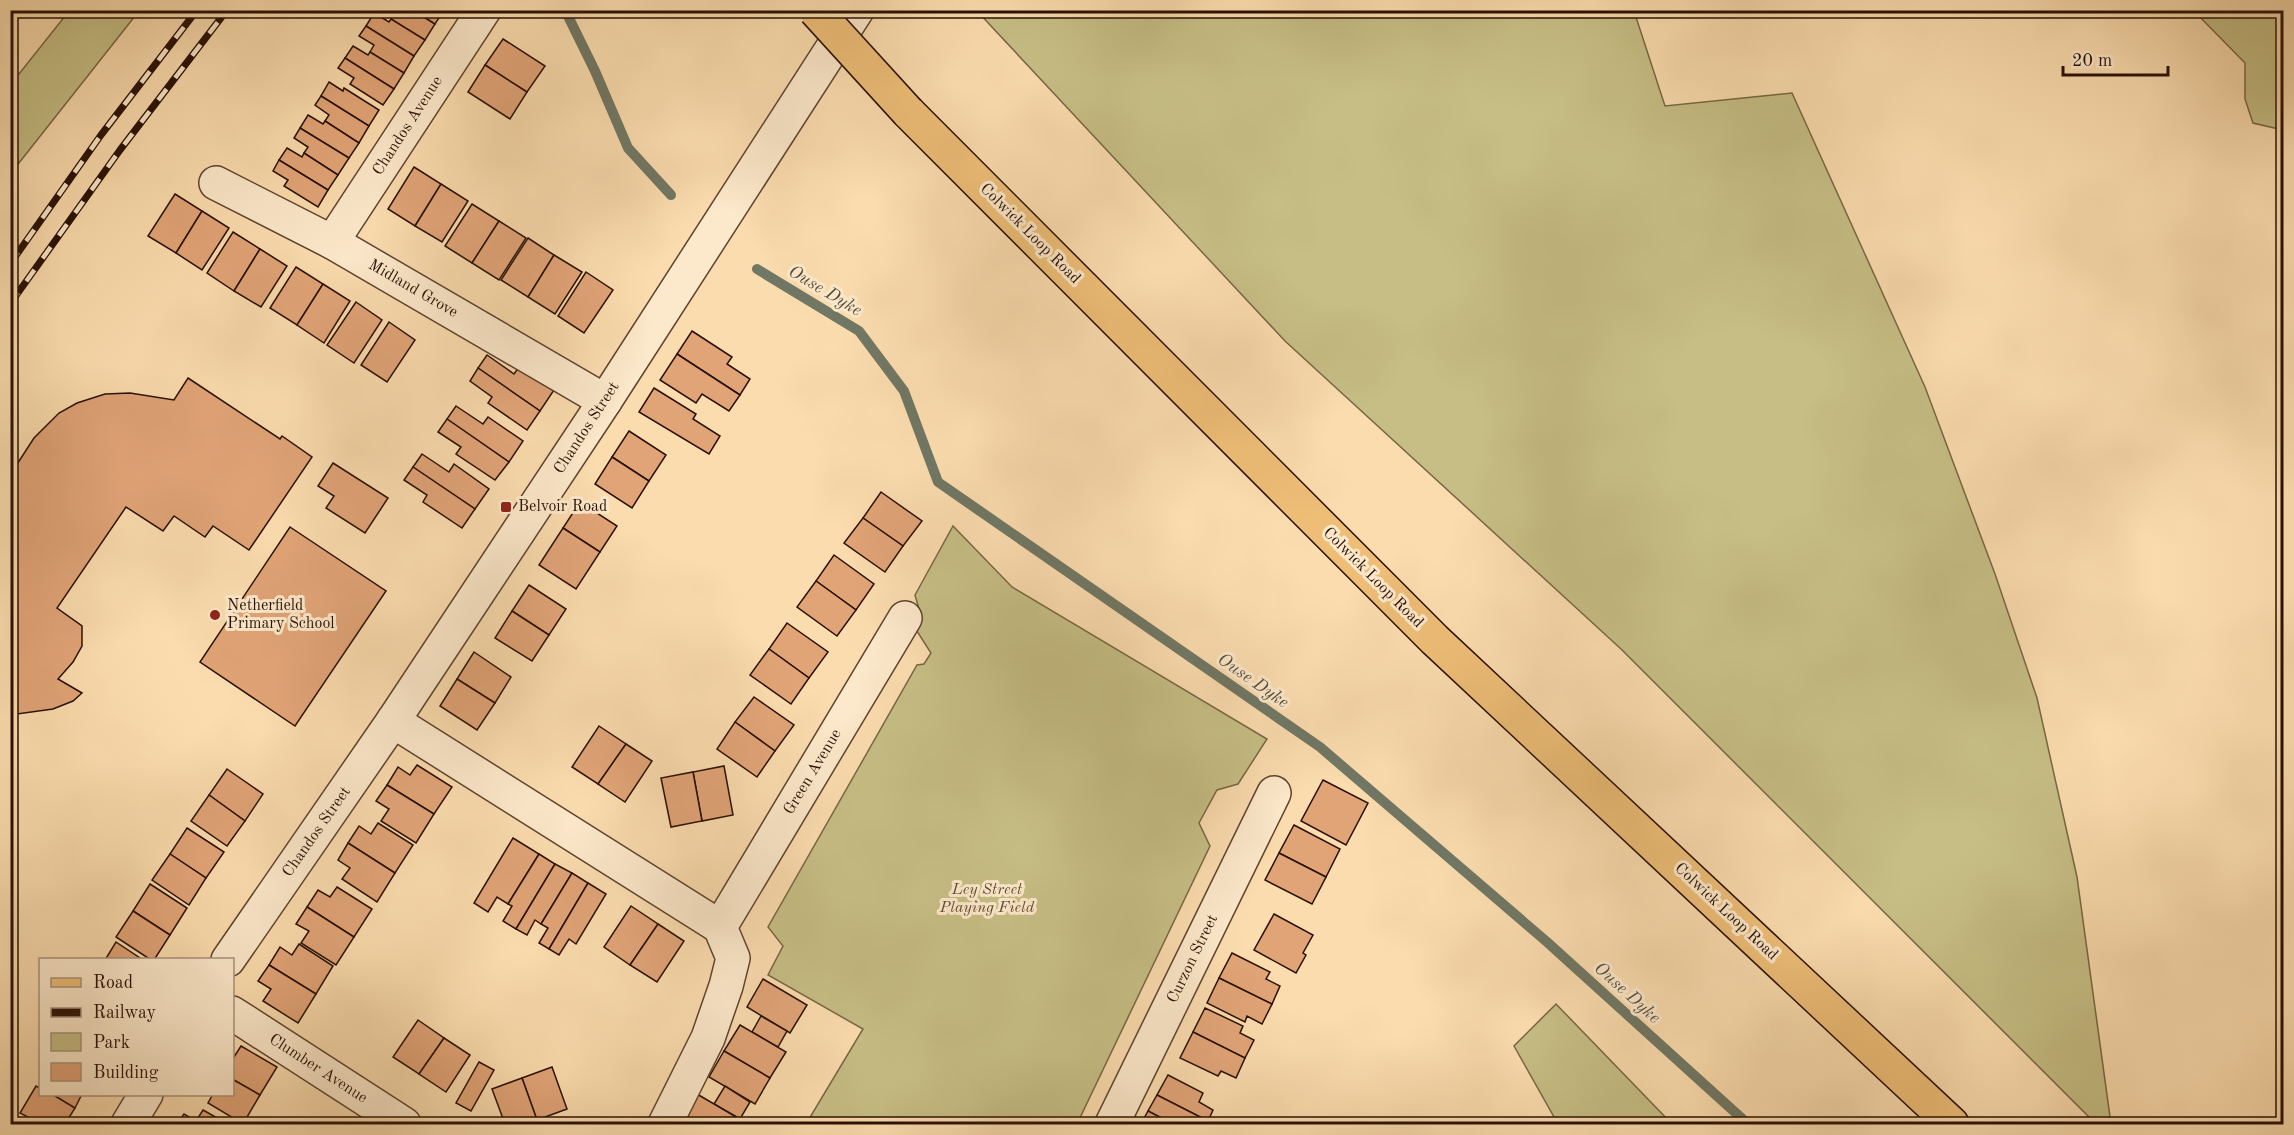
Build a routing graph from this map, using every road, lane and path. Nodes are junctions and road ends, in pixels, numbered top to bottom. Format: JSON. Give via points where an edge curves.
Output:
{"nodes":[{"id":1,"x":484,"y":10,"type":"edge"},
{"id":2,"x":815,"y":10,"type":"edge"},
{"id":3,"x":857,"y":10,"type":"edge"},
{"id":4,"x":216,"y":183,"type":"dead end"},
{"id":5,"x":332,"y":242,"type":"junction"},
{"id":6,"x":605,"y":402,"type":"junction"},
{"id":7,"x":905,"y":618,"type":"dead end"},
{"id":8,"x":393,"y":721,"type":"junction"},
{"id":9,"x":1274,"y":793,"type":"dead end"},
{"id":10,"x":720,"y":927,"type":"junction"},
{"id":11,"x":229,"y":958,"type":"edge"},
{"id":12,"x":234,"y":1014,"type":"edge"},
{"id":13,"x":145,"y":1096,"type":"edge"},
{"id":14,"x":128,"y":1125,"type":"edge"},
{"id":15,"x":404,"y":1125,"type":"edge"},
{"id":16,"x":665,"y":1125,"type":"edge"},
{"id":17,"x":1112,"y":1125,"type":"edge"},
{"id":18,"x":1952,"y":1125,"type":"edge"}],
"edges":[{"from":1,"to":5,"type":"street","name":"Chandos Avenue"},
{"from":2,"to":18,"type":"main road","name":"Colwick Loop Road","bridge":true,"via":[[908,112],[1435,640]]},
{"from":3,"to":6,"type":"street","name":"Chandos Street"},
{"from":4,"to":5,"type":"street","name":"Midland Grove"},
{"from":5,"to":6,"type":"street","name":"Midland Grove"},
{"from":6,"to":8,"type":"street","name":"Chandos Street"},
{"from":7,"to":10,"type":"street","name":"Green Avenue"},
{"from":8,"to":10,"type":"street"},
{"from":8,"to":11,"type":"street","name":"Chandos Street"},
{"from":9,"to":17,"type":"street","name":"Curzon Street"},
{"from":10,"to":16,"type":"street","via":[[733,958],[726,986],[708,1038]]},
{"from":12,"to":15,"type":"street","name":"Clumber Avenue"},
{"from":13,"to":14,"type":"street"}]}
